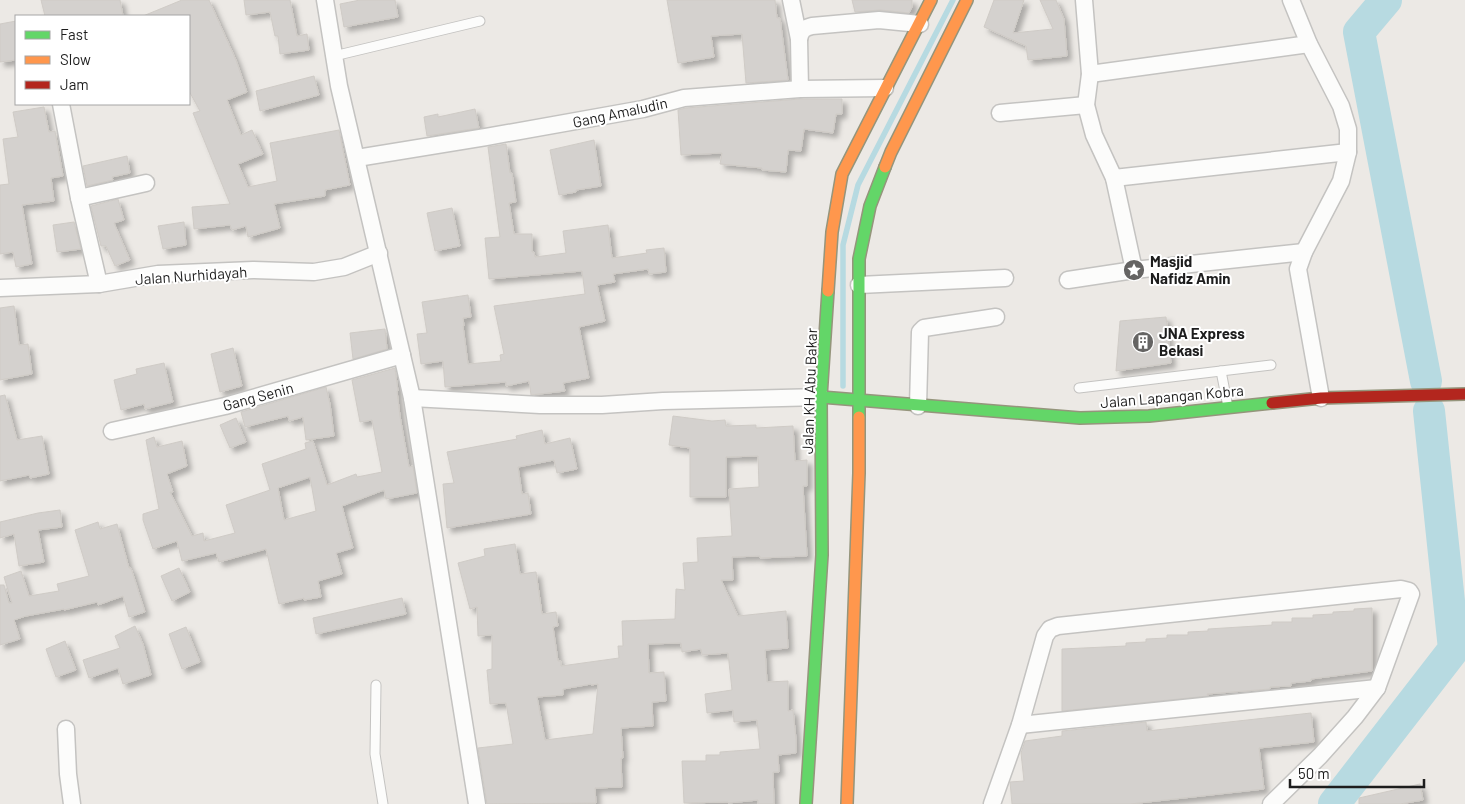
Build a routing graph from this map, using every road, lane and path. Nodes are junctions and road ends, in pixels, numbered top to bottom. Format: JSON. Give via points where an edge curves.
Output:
{"nodes":[{"id":1,"x":325,"y":0,"type":"edge"},
{"id":2,"x":791,"y":0,"type":"edge"},
{"id":3,"x":931,"y":0,"type":"edge"},
{"id":4,"x":967,"y":0,"type":"edge"},
{"id":5,"x":1084,"y":0,"type":"edge"},
{"id":6,"x":1291,"y":0,"type":"edge"},
{"id":7,"x":480,"y":21,"type":"dead end"},
{"id":8,"x":920,"y":24,"type":"junction"},
{"id":9,"x":799,"y":39,"type":"junction"},
{"id":10,"x":1309,"y":44,"type":"junction"},
{"id":11,"x":334,"y":56,"type":"junction"},
{"id":12,"x":1090,"y":74,"type":"junction"},
{"id":13,"x":800,"y":88,"type":"junction"},
{"id":14,"x":886,"y":88,"type":"junction"},
{"id":15,"x":61,"y":105,"type":"edge"},
{"id":16,"x":1086,"y":105,"type":"junction"},
{"id":17,"x":1000,"y":113,"type":"dead end"},
{"id":18,"x":1348,"y":152,"type":"junction"},
{"id":19,"x":357,"y":158,"type":"junction"},
{"id":20,"x":1114,"y":178,"type":"junction"},
{"id":21,"x":146,"y":183,"type":"dead end"},
{"id":22,"x":79,"y":198,"type":"junction"},
{"id":23,"x":1304,"y":252,"type":"junction"},
{"id":24,"x":380,"y":253,"type":"junction"},
{"id":25,"x":1134,"y":270,"type":"junction"},
{"id":26,"x":1005,"y":278,"type":"dead end"},
{"id":27,"x":1068,"y":280,"type":"dead end"},
{"id":28,"x":99,"y":284,"type":"junction"},
{"id":29,"x":859,"y":285,"type":"junction"},
{"id":30,"x":0,"y":288,"type":"edge"},
{"id":31,"x":996,"y":317,"type":"dead end"},
{"id":32,"x":402,"y":355,"type":"junction"},
{"id":33,"x":1272,"y":365,"type":"dead end"},
{"id":34,"x":1221,"y":371,"type":"junction"},
{"id":35,"x":1078,"y":388,"type":"dead end"},
{"id":36,"x":1465,"y":394,"type":"edge"},
{"id":37,"x":412,"y":398,"type":"junction"},
{"id":38,"x":821,"y":398,"type":"junction"},
{"id":39,"x":1321,"y":398,"type":"junction"},
{"id":40,"x":859,"y":400,"type":"junction"},
{"id":41,"x":918,"y":406,"type":"junction"},
{"id":42,"x":1228,"y":407,"type":"junction"},
{"id":43,"x":112,"y":431,"type":"dead end"},
{"id":44,"x":376,"y":685,"type":"dead end"},
{"id":45,"x":1377,"y":688,"type":"junction"},
{"id":46,"x":1020,"y":725,"type":"junction"},
{"id":47,"x":66,"y":729,"type":"dead end"},
{"id":48,"x":72,"y":804,"type":"edge"},
{"id":49,"x":383,"y":804,"type":"edge"},
{"id":50,"x":477,"y":804,"type":"edge"},
{"id":51,"x":806,"y":804,"type":"edge"},
{"id":52,"x":847,"y":804,"type":"edge"},
{"id":53,"x":992,"y":804,"type":"edge"},
{"id":54,"x":1267,"y":804,"type":"edge"}],
"edges":[{"from":1,"to":11,"type":"street"},
{"from":2,"to":9,"type":"street"},
{"from":3,"to":8,"type":"street","name":"Jalan KH Abu Bakar"},
{"from":4,"to":29,"type":"street","via":[[891,152],[870,206],[859,258]]},
{"from":5,"to":12,"type":"street"},
{"from":6,"to":10,"type":"street"},
{"from":7,"to":11,"type":"lane"},
{"from":8,"to":9,"type":"street","via":[[879,20],[812,26],[805,28]]},
{"from":8,"to":14,"type":"street","name":"Jalan KH Abu Bakar"},
{"from":9,"to":13,"type":"street"},
{"from":10,"to":12,"type":"street"},
{"from":10,"to":18,"type":"street","via":[[1341,106],[1348,129]]},
{"from":11,"to":19,"type":"street"},
{"from":12,"to":16,"type":"street"},
{"from":13,"to":14,"type":"street","name":"Gang Amaludin"},
{"from":13,"to":19,"type":"street","name":"Gang Amaludin","via":[[684,98],[644,109]]},
{"from":14,"to":38,"type":"street","name":"Jalan KH Abu Bakar","via":[[842,174],[832,232]]},
{"from":15,"to":22,"type":"street"},
{"from":16,"to":17,"type":"street"},
{"from":16,"to":20,"type":"street","via":[[1094,135]]},
{"from":18,"to":20,"type":"street"},
{"from":18,"to":23,"type":"street","via":[[1340,182]]},
{"from":19,"to":24,"type":"street"},
{"from":20,"to":25,"type":"street"},
{"from":21,"to":22,"type":"street"},
{"from":22,"to":28,"type":"street"},
{"from":23,"to":25,"type":"street"},
{"from":23,"to":39,"type":"street","via":[[1298,269]]},
{"from":24,"to":28,"type":"street","name":"Jalan Nurhidayah","via":[[344,267],[314,272],[253,270],[158,274]]},
{"from":24,"to":32,"type":"street"},
{"from":25,"to":27,"type":"street"},
{"from":26,"to":29,"type":"street"},
{"from":28,"to":30,"type":"street","name":"Jalan Nurhidayah"},
{"from":29,"to":40,"type":"street"},
{"from":31,"to":41,"type":"street","via":[[932,326],[920,332]]},
{"from":32,"to":37,"type":"street"},
{"from":32,"to":43,"type":"street","name":"Gang Senin","via":[[225,406]]},
{"from":33,"to":34,"type":"lane"},
{"from":34,"to":35,"type":"lane"},
{"from":34,"to":42,"type":"lane"},
{"from":36,"to":39,"type":"street","name":"Jalan Lapangan Kobra"},
{"from":37,"to":38,"type":"street","via":[[602,405]]},
{"from":37,"to":50,"type":"street"},
{"from":38,"to":40,"type":"street","name":"Jalan Lapangan Kobra"},
{"from":38,"to":51,"type":"street","name":"Jalan KH Abu Bakar","via":[[822,555]]},
{"from":39,"to":42,"type":"street","name":"Jalan Lapangan Kobra"},
{"from":40,"to":41,"type":"street","name":"Jalan Lapangan Kobra"},
{"from":40,"to":52,"type":"street"},
{"from":41,"to":42,"type":"street","name":"Jalan Lapangan Kobra","via":[[1080,418],[1149,416]]},
{"from":44,"to":49,"type":"lane","via":[[375,754]]},
{"from":45,"to":46,"type":"street"},
{"from":45,"to":46,"type":"street","via":[[1411,594],[1409,591],[1401,589],[1058,626],[1045,636]]},
{"from":45,"to":54,"type":"street","via":[[1320,756]]},
{"from":46,"to":53,"type":"street"},
{"from":47,"to":48,"type":"street"}]}
